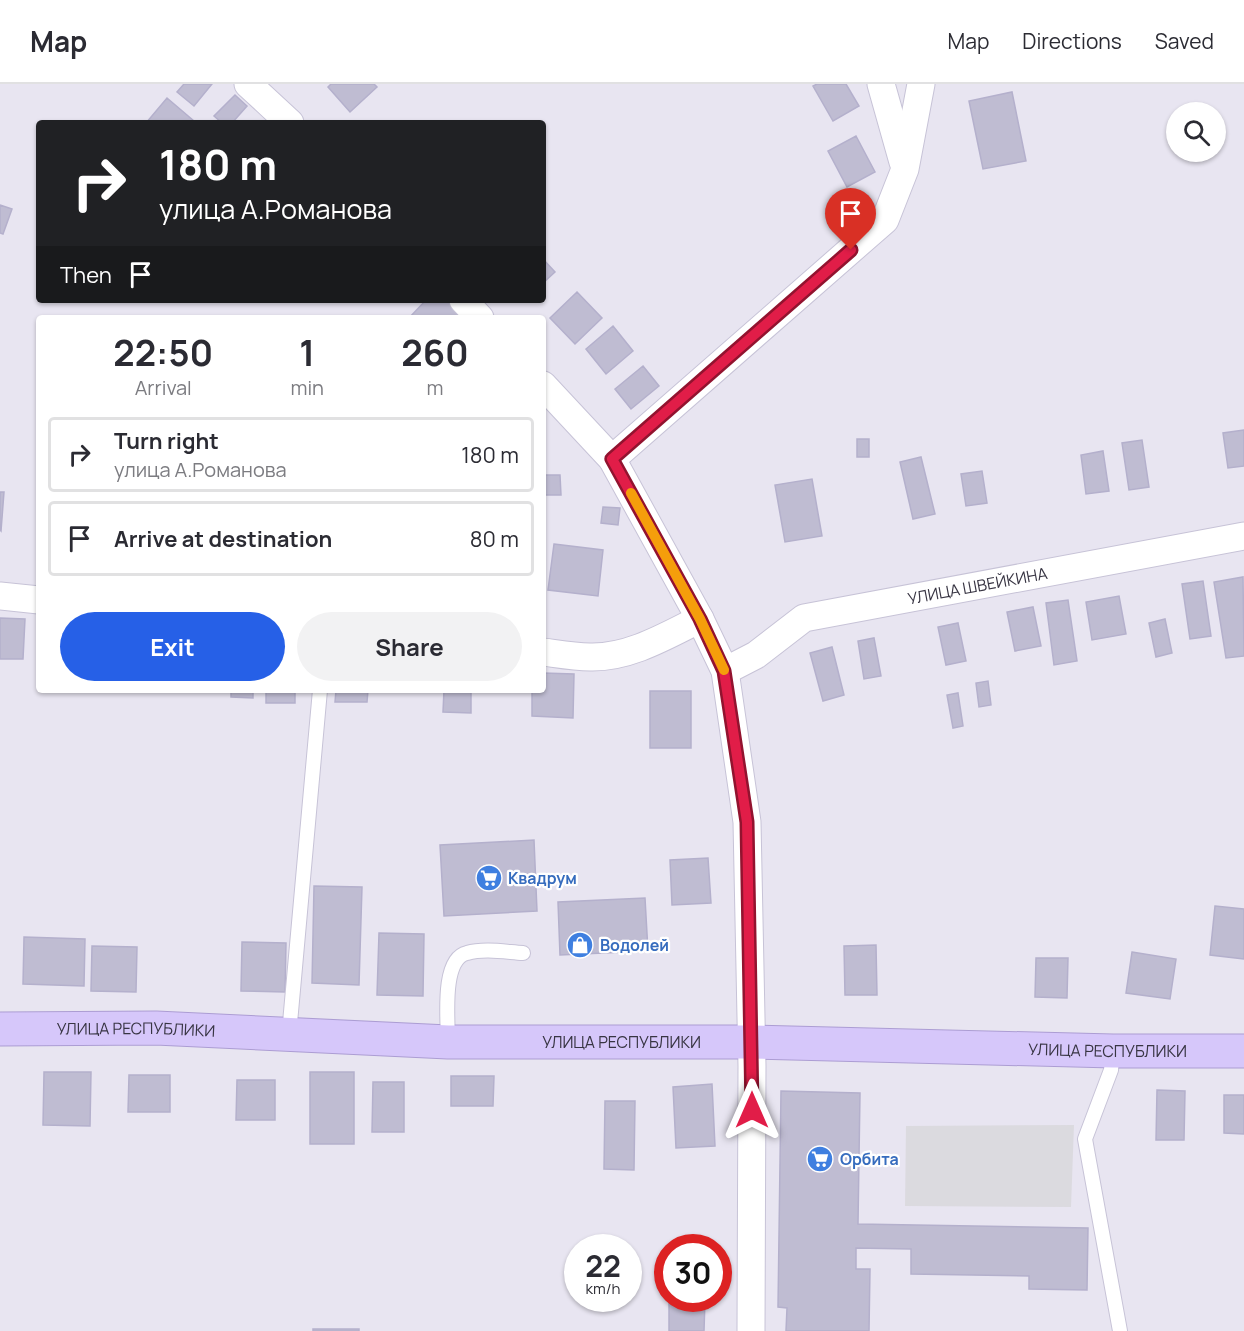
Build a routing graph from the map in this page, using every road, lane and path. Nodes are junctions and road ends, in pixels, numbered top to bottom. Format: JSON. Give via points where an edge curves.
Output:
{"nodes":[{"id":1,"x":248,"y":84,"type":"edge"},
{"id":2,"x":880,"y":84,"type":"edge"},
{"id":3,"x":921,"y":84,"type":"edge"},
{"id":4,"x":287,"y":120,"type":"edge"},
{"id":5,"x":905,"y":169,"type":"junction"},
{"id":6,"x":466,"y":303,"type":"edge"},
{"id":7,"x":477,"y":315,"type":"edge"},
{"id":8,"x":546,"y":388,"type":"edge"},
{"id":9,"x":612,"y":459,"type":"junction"},
{"id":10,"x":1244,"y":536,"type":"edge"},
{"id":11,"x":0,"y":596,"type":"edge"},
{"id":12,"x":36,"y":600,"type":"edge"},
{"id":13,"x":700,"y":619,"type":"junction"},
{"id":14,"x":546,"y":652,"type":"edge"},
{"id":15,"x":724,"y":671,"type":"junction"},
{"id":16,"x":320,"y":693,"type":"edge"},
{"id":17,"x":523,"y":953,"type":"dead end"},
{"id":18,"x":0,"y":1029,"type":"edge"},
{"id":19,"x":289,"y":1034,"type":"junction"},
{"id":20,"x":448,"y":1042,"type":"junction"},
{"id":21,"x":752,"y":1042,"type":"junction"},
{"id":22,"x":1113,"y":1052,"type":"junction"},
{"id":23,"x":1244,"y":1052,"type":"edge"},
{"id":24,"x":751,"y":1331,"type":"edge"},
{"id":25,"x":1120,"y":1331,"type":"edge"}],
"edges":[{"from":1,"to":4,"type":"street"},
{"from":2,"to":5,"type":"street"},
{"from":3,"to":5,"type":"street"},
{"from":5,"to":9,"type":"street","via":[[885,220]]},
{"from":6,"to":7,"type":"street"},
{"from":8,"to":9,"type":"street"},
{"from":9,"to":13,"type":"street"},
{"from":10,"to":15,"type":"street","name":"УЛИЦА ШВЕЙКИНА","via":[[804,618],[756,655]]},
{"from":11,"to":12,"type":"street"},
{"from":13,"to":14,"type":"street","via":[[643,646],[610,656]]},
{"from":13,"to":15,"type":"street"},
{"from":15,"to":21,"type":"street","via":[[747,822]]},
{"from":16,"to":19,"type":"lane"},
{"from":17,"to":20,"type":"lane","via":[[474,952],[456,958],[449,977]]},
{"from":18,"to":19,"type":"main road","name":"УЛИЦА РЕСПУБЛИКИ","via":[[156,1028]]},
{"from":19,"to":20,"type":"main road","name":"УЛИЦА РЕСПУБЛИКИ"},
{"from":20,"to":21,"type":"main road","name":"УЛИЦА РЕСПУБЛИКИ"},
{"from":21,"to":22,"type":"main road","name":"УЛИЦА РЕСПУБЛИКИ"},
{"from":21,"to":24,"type":"street"},
{"from":22,"to":23,"type":"main road","name":"УЛИЦА РЕСПУБЛИКИ"},
{"from":22,"to":25,"type":"lane","via":[[1111,1070],[1085,1139]]}]}
